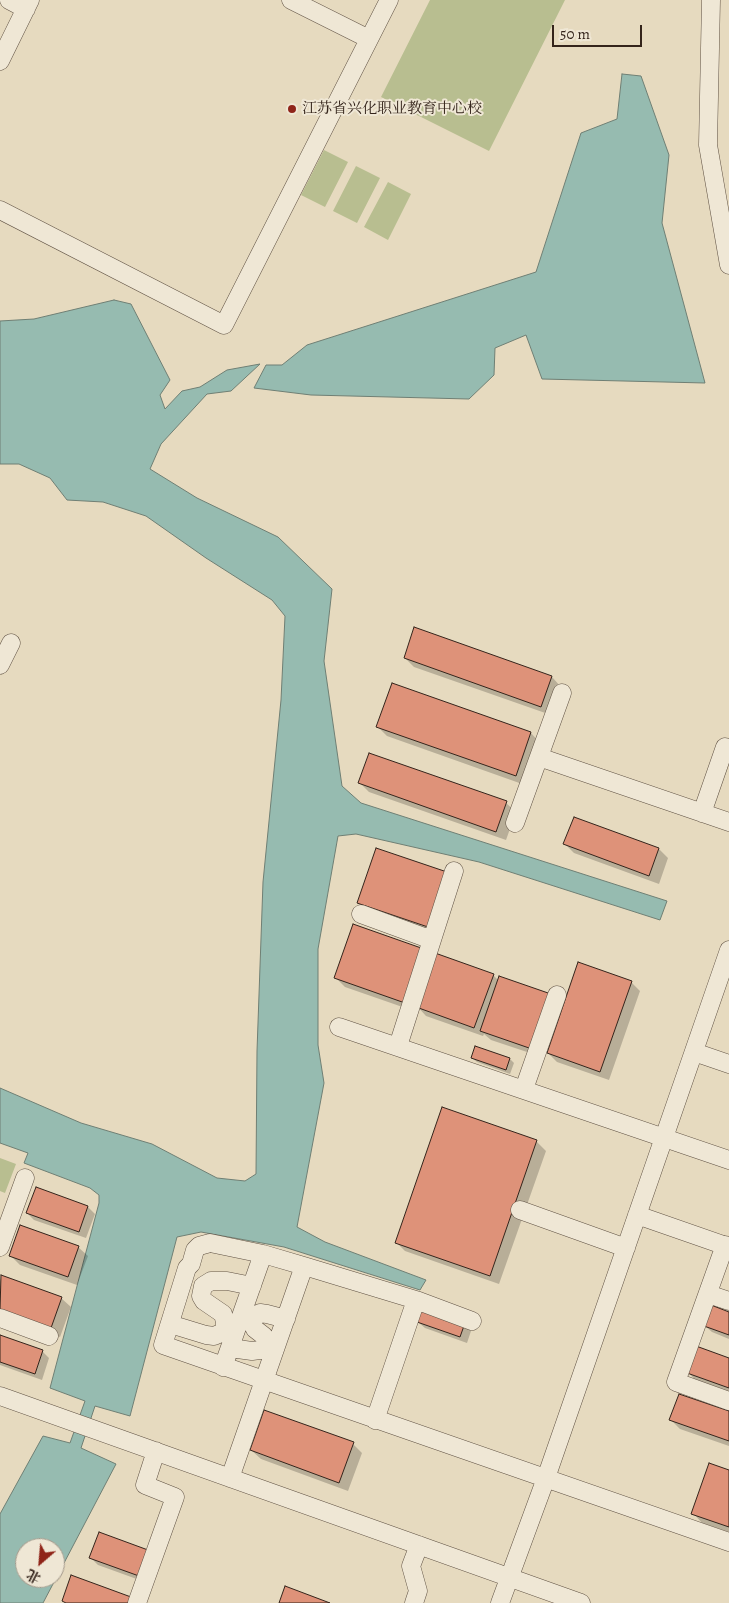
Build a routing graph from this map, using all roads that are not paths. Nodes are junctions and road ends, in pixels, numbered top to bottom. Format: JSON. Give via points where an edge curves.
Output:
{"nodes":[{"id":1,"x":9,"y":0,"type":"edge"},
{"id":2,"x":291,"y":0,"type":"edge"},
{"id":3,"x":389,"y":0,"type":"edge"},
{"id":4,"x":711,"y":0,"type":"edge"},
{"id":5,"x":28,"y":4,"type":"edge"},
{"id":6,"x":369,"y":39,"type":"junction"},
{"id":7,"x":0,"y":61,"type":"edge"},
{"id":8,"x":0,"y":210,"type":"edge"},
{"id":9,"x":729,"y":265,"type":"edge"},
{"id":10,"x":11,"y":643,"type":"dead end"},
{"id":11,"x":0,"y":665,"type":"edge"},
{"id":12,"x":562,"y":693,"type":"dead end"},
{"id":13,"x":725,"y":748,"type":"dead end"},
{"id":14,"x":539,"y":757,"type":"junction"},
{"id":15,"x":702,"y":813,"type":"junction"},
{"id":16,"x":729,"y":822,"type":"edge"},
{"id":17,"x":516,"y":823,"type":"dead end"},
{"id":18,"x":454,"y":870,"type":"dead end"},
{"id":19,"x":360,"y":914,"type":"dead end"},
{"id":20,"x":432,"y":940,"type":"junction"},
{"id":21,"x":729,"y":950,"type":"edge"},
{"id":22,"x":557,"y":995,"type":"dead end"},
{"id":23,"x":340,"y":1026,"type":"dead end"},
{"id":24,"x":398,"y":1046,"type":"junction"},
{"id":25,"x":694,"y":1052,"type":"junction"},
{"id":26,"x":729,"y":1064,"type":"edge"},
{"id":27,"x":524,"y":1089,"type":"junction"},
{"id":28,"x":664,"y":1137,"type":"junction"},
{"id":29,"x":729,"y":1160,"type":"edge"},
{"id":30,"x":25,"y":1178,"type":"dead end"},
{"id":31,"x":7,"y":1206,"type":"edge"},
{"id":32,"x":520,"y":1210,"type":"dead end"},
{"id":33,"x":637,"y":1215,"type":"junction"},
{"id":34,"x":727,"y":1246,"type":"edge"},
{"id":35,"x":0,"y":1247,"type":"edge"},
{"id":36,"x":626,"y":1248,"type":"junction"},
{"id":37,"x":263,"y":1254,"type":"junction"},
{"id":38,"x":304,"y":1266,"type":"junction"},
{"id":39,"x":252,"y":1286,"type":"junction"},
{"id":40,"x":708,"y":1294,"type":"junction"},
{"id":41,"x":416,"y":1300,"type":"junction"},
{"id":42,"x":729,"y":1301,"type":"edge"},
{"id":43,"x":0,"y":1318,"type":"edge"},
{"id":44,"x":286,"y":1319,"type":"junction"},
{"id":45,"x":472,"y":1322,"type":"dead end"},
{"id":46,"x":170,"y":1324,"type":"junction"},
{"id":47,"x":49,"y":1336,"type":"dead end"},
{"id":48,"x":230,"y":1348,"type":"junction"},
{"id":49,"x":223,"y":1367,"type":"junction"},
{"id":50,"x":264,"y":1381,"type":"junction"},
{"id":51,"x":0,"y":1396,"type":"edge"},
{"id":52,"x":729,"y":1401,"type":"edge"},
{"id":53,"x":375,"y":1420,"type":"junction"},
{"id":54,"x":156,"y":1451,"type":"junction"},
{"id":55,"x":230,"y":1478,"type":"junction"},
{"id":56,"x":546,"y":1478,"type":"junction"},
{"id":57,"x":729,"y":1542,"type":"edge"},
{"id":58,"x":419,"y":1545,"type":"junction"},
{"id":59,"x":510,"y":1577,"type":"junction"},
{"id":60,"x":137,"y":1603,"type":"edge"},
{"id":61,"x":414,"y":1603,"type":"edge"},
{"id":62,"x":500,"y":1603,"type":"edge"},
{"id":63,"x":581,"y":1603,"type":"edge"}],
"edges":[{"from":1,"to":5,"type":"street"},
{"from":2,"to":6,"type":"street"},
{"from":3,"to":6,"type":"street"},
{"from":4,"to":9,"type":"street","via":[[708,145]]},
{"from":5,"to":7,"type":"street"},
{"from":6,"to":8,"type":"street","via":[[224,325]]},
{"from":10,"to":11,"type":"street"},
{"from":12,"to":14,"type":"street"},
{"from":13,"to":15,"type":"street"},
{"from":14,"to":15,"type":"street"},
{"from":14,"to":17,"type":"street"},
{"from":15,"to":16,"type":"street"},
{"from":18,"to":20,"type":"street"},
{"from":19,"to":20,"type":"street"},
{"from":20,"to":24,"type":"street"},
{"from":21,"to":25,"type":"street"},
{"from":22,"to":27,"type":"street"},
{"from":23,"to":24,"type":"street"},
{"from":24,"to":27,"type":"street"},
{"from":25,"to":26,"type":"street"},
{"from":25,"to":28,"type":"street"},
{"from":27,"to":28,"type":"street"},
{"from":28,"to":29,"type":"street"},
{"from":28,"to":33,"type":"street"},
{"from":30,"to":31,"type":"street"},
{"from":31,"to":35,"type":"street"},
{"from":32,"to":36,"type":"street"},
{"from":33,"to":34,"type":"street"},
{"from":33,"to":36,"type":"street"},
{"from":34,"to":40,"type":"street"},
{"from":36,"to":56,"type":"street"},
{"from":37,"to":38,"type":"street"},
{"from":37,"to":39,"type":"street"},
{"from":37,"to":46,"type":"street","via":[[210,1243],[200,1246],[187,1268]]},
{"from":38,"to":41,"type":"street"},
{"from":38,"to":44,"type":"street"},
{"from":39,"to":46,"type":"street","via":[[227,1281],[211,1281],[203,1286],[200,1296],[223,1314],[226,1322],[221,1333],[206,1335]]},
{"from":39,"to":48,"type":"street"},
{"from":40,"to":42,"type":"street"},
{"from":40,"to":52,"type":"street","via":[[676,1382]]},
{"from":41,"to":45,"type":"street"},
{"from":41,"to":53,"type":"street"},
{"from":43,"to":47,"type":"street"},
{"from":44,"to":48,"type":"street","via":[[260,1313],[256,1315],[252,1323],[264,1336],[264,1347],[252,1351]]},
{"from":44,"to":50,"type":"street"},
{"from":46,"to":49,"type":"street","via":[[163,1345]]},
{"from":48,"to":49,"type":"street"},
{"from":49,"to":50,"type":"street"},
{"from":50,"to":53,"type":"street"},
{"from":50,"to":55,"type":"street"},
{"from":51,"to":54,"type":"street"},
{"from":53,"to":56,"type":"street"},
{"from":54,"to":55,"type":"street"},
{"from":54,"to":60,"type":"street","via":[[145,1485],[175,1497]]},
{"from":55,"to":58,"type":"street"},
{"from":56,"to":57,"type":"street"},
{"from":56,"to":59,"type":"street"},
{"from":58,"to":59,"type":"street"},
{"from":58,"to":61,"type":"street","via":[[411,1566],[418,1591]]},
{"from":59,"to":62,"type":"street"},
{"from":59,"to":63,"type":"street"}]}
